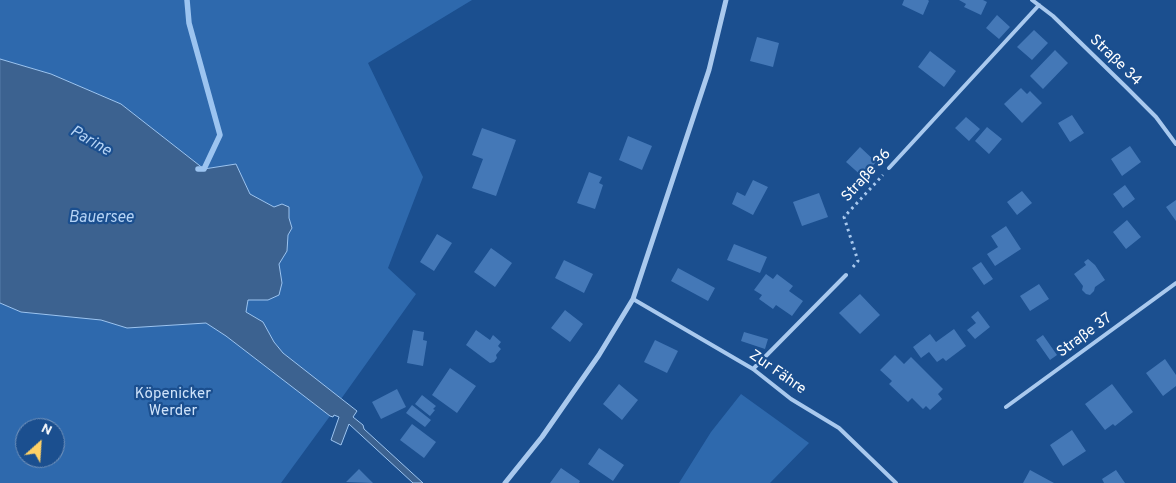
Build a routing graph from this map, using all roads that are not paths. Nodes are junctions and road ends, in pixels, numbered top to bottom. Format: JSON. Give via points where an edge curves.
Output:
{"nodes":[{"id":1,"x":726,"y":0,"type":"edge"},
{"id":2,"x":1032,"y":0,"type":"edge"},
{"id":3,"x":1039,"y":5,"type":"junction"},
{"id":4,"x":1176,"y":144,"type":"edge"},
{"id":5,"x":889,"y":168,"type":"road end"},
{"id":6,"x":846,"y":275,"type":"road end"},
{"id":7,"x":1176,"y":283,"type":"edge"},
{"id":8,"x":633,"y":299,"type":"junction"},
{"id":9,"x":753,"y":369,"type":"junction"},
{"id":10,"x":1006,"y":407,"type":"dead end"},
{"id":11,"x":505,"y":483,"type":"edge"},
{"id":12,"x":896,"y":483,"type":"edge"}],
"edges":[{"from":1,"to":8,"type":"street","via":[[709,70]]},
{"from":2,"to":3,"type":"lane","name":"Straße 34"},
{"from":3,"to":4,"type":"lane","name":"Straße 34","via":[[1128,88]]},
{"from":3,"to":5,"type":"lane","name":"Straße 36"},
{"from":6,"to":9,"type":"lane"},
{"from":7,"to":10,"type":"lane","name":"Straße 37"},
{"from":8,"to":9,"type":"lane","name":"Zur Fähre"},
{"from":8,"to":11,"type":"street","via":[[542,437]]},
{"from":9,"to":12,"type":"lane","name":"Zur Fähre","via":[[791,399],[839,428]]}]}
